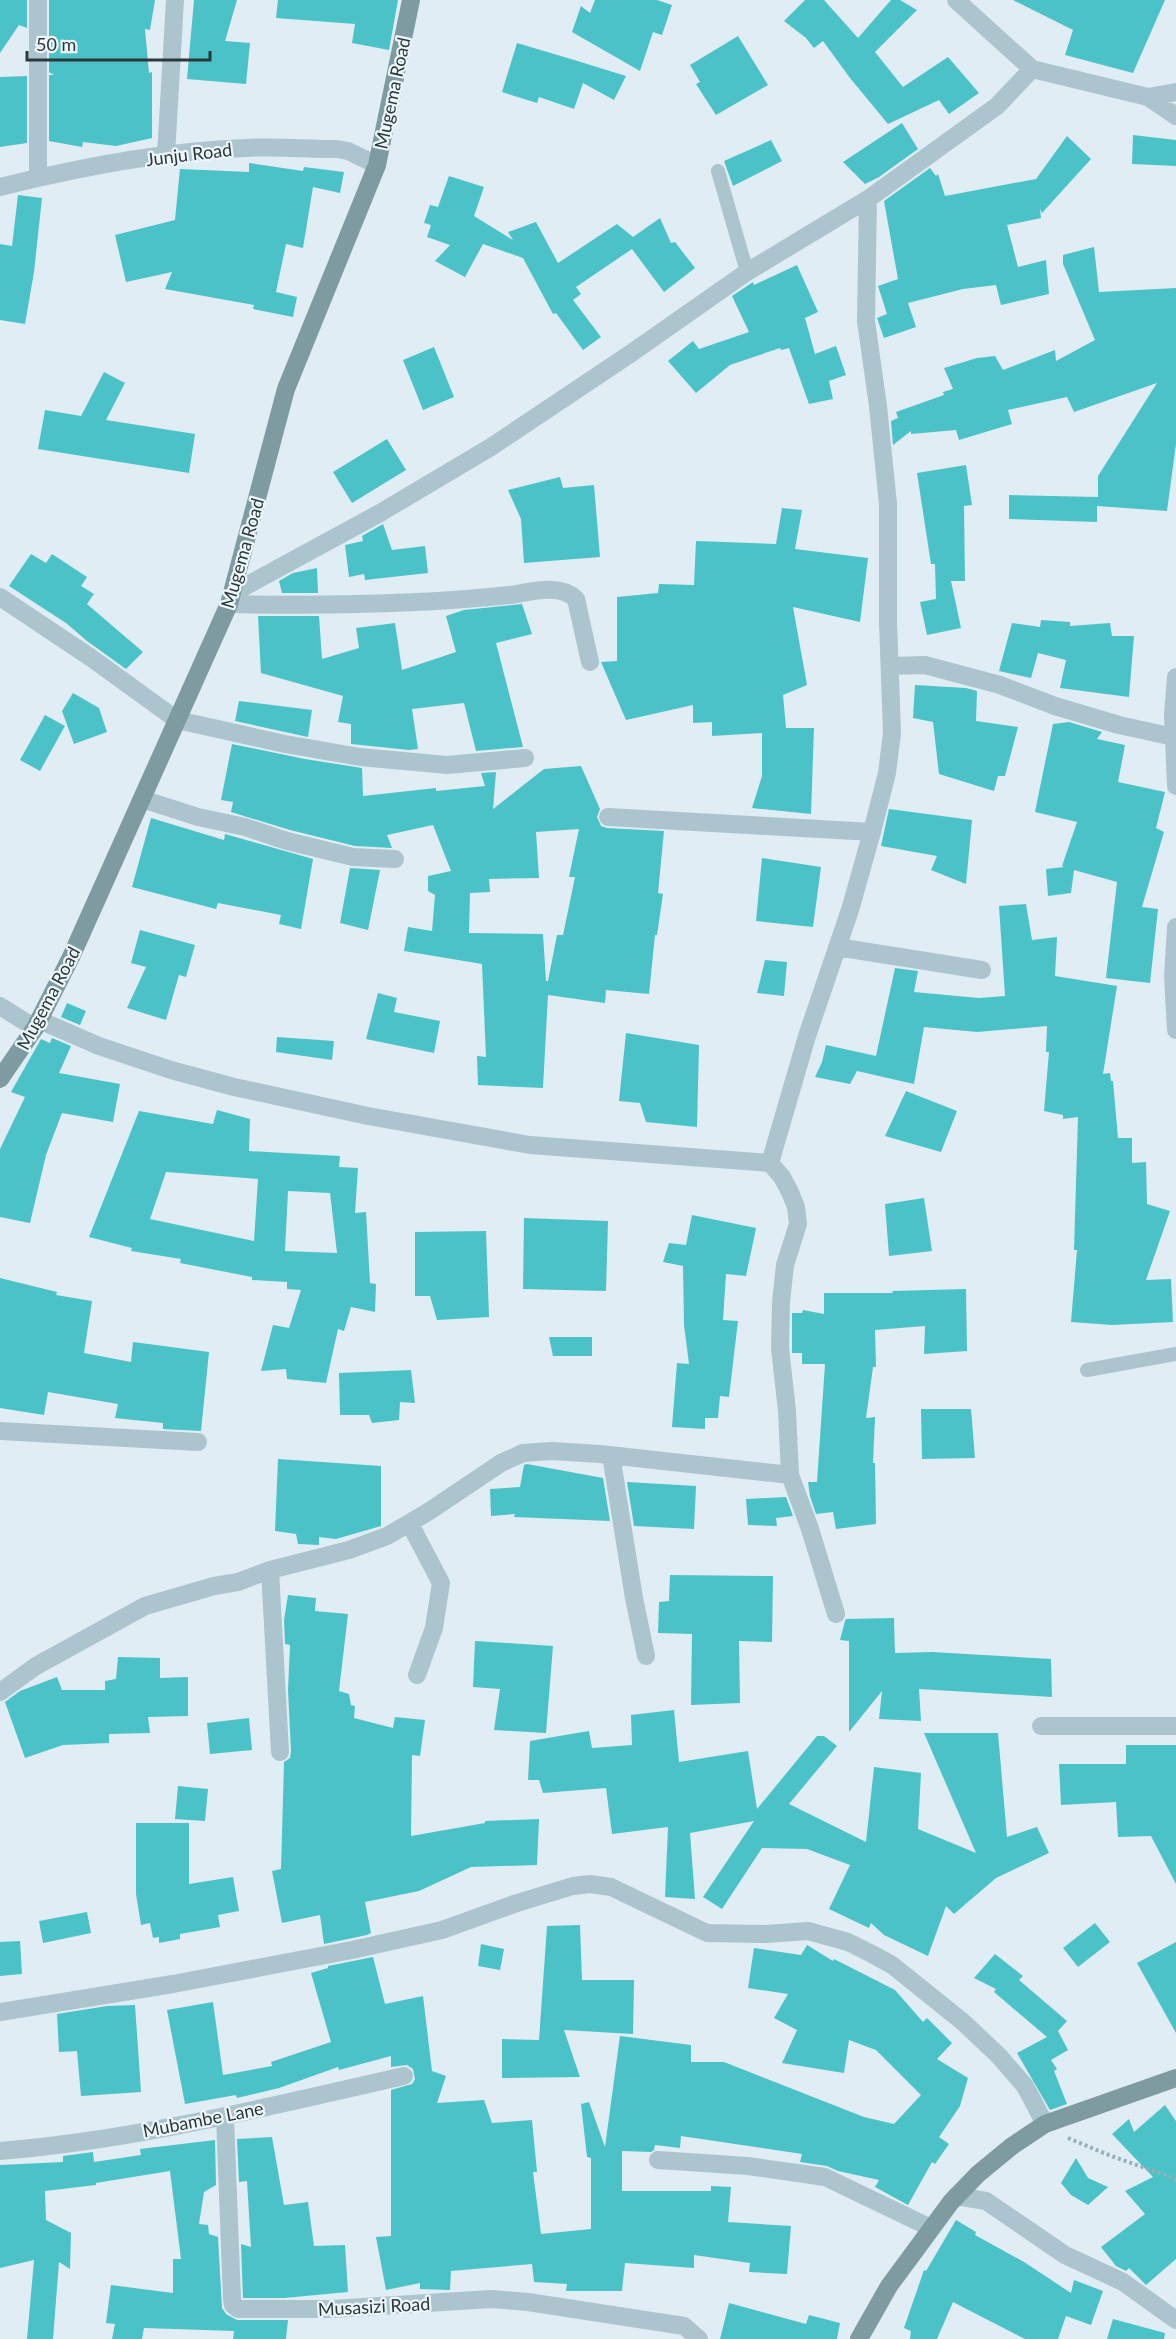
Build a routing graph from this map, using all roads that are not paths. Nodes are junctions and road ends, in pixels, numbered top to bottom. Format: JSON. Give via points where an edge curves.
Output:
{"nodes":[{"id":1,"x":38,"y":0,"type":"edge"},
{"id":2,"x":175,"y":0,"type":"edge"},
{"id":3,"x":411,"y":0,"type":"edge"},
{"id":4,"x":956,"y":0,"type":"edge"},
{"id":5,"x":1032,"y":69,"type":"junction"},
{"id":6,"x":1176,"y":92,"type":"edge"},
{"id":7,"x":1148,"y":97,"type":"junction"},
{"id":8,"x":1176,"y":116,"type":"edge"},
{"id":9,"x":166,"y":155,"type":"junction"},
{"id":10,"x":377,"y":165,"type":"junction"},
{"id":11,"x":718,"y":171,"type":"dead end"},
{"id":12,"x":38,"y":177,"type":"junction"},
{"id":13,"x":0,"y":187,"type":"edge"},
{"id":14,"x":868,"y":199,"type":"junction"},
{"id":15,"x":747,"y":272,"type":"junction"},
{"id":16,"x":0,"y":597,"type":"edge"},
{"id":17,"x":231,"y":598,"type":"junction"},
{"id":18,"x":590,"y":662,"type":"dead end"},
{"id":19,"x":890,"y":666,"type":"junction"},
{"id":20,"x":1176,"y":677,"type":"edge"},
{"id":21,"x":177,"y":720,"type":"junction"},
{"id":22,"x":1174,"y":737,"type":"junction"},
{"id":23,"x":525,"y":758,"type":"dead end"},
{"id":24,"x":1175,"y":762,"type":"edge"},
{"id":25,"x":1176,"y":786,"type":"edge"},
{"id":26,"x":142,"y":799,"type":"junction"},
{"id":27,"x":608,"y":817,"type":"dead end"},
{"id":28,"x":872,"y":832,"type":"junction"},
{"id":29,"x":395,"y":859,"type":"dead end"},
{"id":30,"x":1176,"y":927,"type":"edge"},
{"id":31,"x":837,"y":947,"type":"junction"},
{"id":32,"x":982,"y":970,"type":"dead end"},
{"id":33,"x":0,"y":1006,"type":"edge"},
{"id":34,"x":37,"y":1024,"type":"junction"},
{"id":35,"x":1176,"y":1030,"type":"edge"},
{"id":36,"x":0,"y":1079,"type":"edge"},
{"id":37,"x":770,"y":1163,"type":"junction"},
{"id":38,"x":1176,"y":1354,"type":"edge"},
{"id":39,"x":1088,"y":1370,"type":"dead end"},
{"id":40,"x":0,"y":1431,"type":"edge"},
{"id":41,"x":198,"y":1442,"type":"dead end"},
{"id":42,"x":611,"y":1455,"type":"junction"},
{"id":43,"x":790,"y":1475,"type":"junction"},
{"id":44,"x":410,"y":1524,"type":"junction"},
{"id":45,"x":270,"y":1570,"type":"junction"},
{"id":46,"x":836,"y":1614,"type":"dead end"},
{"id":47,"x":646,"y":1656,"type":"dead end"},
{"id":48,"x":417,"y":1675,"type":"dead end"},
{"id":49,"x":0,"y":1692,"type":"edge"},
{"id":50,"x":1041,"y":1726,"type":"dead end"},
{"id":51,"x":1176,"y":1726,"type":"edge"},
{"id":52,"x":280,"y":1752,"type":"dead end"},
{"id":53,"x":0,"y":2012,"type":"edge"},
{"id":54,"x":404,"y":2076,"type":"dead end"},
{"id":55,"x":1176,"y":2078,"type":"edge"},
{"id":56,"x":225,"y":2117,"type":"junction"},
{"id":57,"x":1045,"y":2124,"type":"junction"},
{"id":58,"x":0,"y":2151,"type":"edge"},
{"id":59,"x":658,"y":2160,"type":"dead end"},
{"id":60,"x":956,"y":2196,"type":"junction"},
{"id":61,"x":931,"y":2228,"type":"junction"},
{"id":62,"x":1176,"y":2320,"type":"edge"},
{"id":63,"x":699,"y":2339,"type":"edge"},
{"id":64,"x":858,"y":2339,"type":"edge"}],
"edges":[{"from":1,"to":12,"type":"street"},
{"from":2,"to":9,"type":"street"},
{"from":3,"to":10,"type":"street","name":"Mugema Road"},
{"from":4,"to":5,"type":"street"},
{"from":5,"to":7,"type":"street"},
{"from":5,"to":14,"type":"street","via":[[997,106]]},
{"from":6,"to":7,"type":"street"},
{"from":7,"to":8,"type":"street"},
{"from":9,"to":10,"type":"street","name":"Junju Road","via":[[245,148],[337,149]]},
{"from":9,"to":12,"type":"street","name":"Junju Road"},
{"from":10,"to":17,"type":"street","name":"Mugema Road","via":[[286,389]]},
{"from":11,"to":15,"type":"lane"},
{"from":12,"to":13,"type":"street","name":"Junju Road"},
{"from":14,"to":15,"type":"street"},
{"from":14,"to":19,"type":"street","via":[[866,321],[888,504]]},
{"from":15,"to":17,"type":"street","via":[[490,447]]},
{"from":16,"to":21,"type":"street"},
{"from":17,"to":18,"type":"street","via":[[288,606],[489,597],[556,589],[576,599]]},
{"from":17,"to":21,"type":"street","name":"Mugema Road"},
{"from":19,"to":22,"type":"street","via":[[926,666],[999,685],[1119,726]]},
{"from":19,"to":28,"type":"street","via":[[892,733],[887,773]]},
{"from":20,"to":22,"type":"street"},
{"from":21,"to":23,"type":"street","via":[[360,758],[447,765]]},
{"from":21,"to":26,"type":"street","name":"Mugema Road"},
{"from":22,"to":24,"type":"street"},
{"from":24,"to":25,"type":"street"},
{"from":26,"to":29,"type":"street","via":[[353,857]]},
{"from":26,"to":34,"type":"street","name":"Mugema Road"},
{"from":27,"to":28,"type":"street"},
{"from":28,"to":31,"type":"street"},
{"from":30,"to":35,"type":"street"},
{"from":31,"to":32,"type":"street"},
{"from":31,"to":37,"type":"street"},
{"from":33,"to":34,"type":"street"},
{"from":34,"to":36,"type":"street","name":"Mugema Road"},
{"from":34,"to":37,"type":"street","via":[[234,1088],[369,1116],[530,1145]]},
{"from":37,"to":43,"type":"street","via":[[790,1192],[798,1224],[785,1265],[781,1302],[780,1348]]},
{"from":38,"to":39,"type":"lane"},
{"from":40,"to":41,"type":"street"},
{"from":42,"to":43,"type":"street"},
{"from":42,"to":44,"type":"street","via":[[523,1453],[501,1463]]},
{"from":42,"to":47,"type":"street"},
{"from":43,"to":46,"type":"street"},
{"from":44,"to":45,"type":"street","via":[[349,1550]]},
{"from":44,"to":48,"type":"street","via":[[441,1583],[434,1628]]},
{"from":45,"to":49,"type":"street","via":[[145,1606],[36,1666]]},
{"from":45,"to":52,"type":"street"},
{"from":50,"to":51,"type":"street"},
{"from":53,"to":57,"type":"street","via":[[352,1950],[442,1930],[528,1899],[590,1884],[611,1887],[707,1933],[808,1931],[848,1942],[872,1954],[892,1965],[963,2022],[999,2056],[1025,2086]]},
{"from":54,"to":56,"type":"street","name":"Mubambe Lane"},
{"from":55,"to":57,"type":"street"},
{"from":56,"to":58,"type":"street","name":"Mubambe Lane"},
{"from":56,"to":63,"type":"street","name":"Musasizi Road","via":[[234,2308],[332,2309],[500,2300],[684,2326]]},
{"from":57,"to":60,"type":"street","via":[[1012,2146]]},
{"from":59,"to":61,"type":"street","via":[[748,2166],[825,2177]]},
{"from":60,"to":61,"type":"street"},
{"from":60,"to":62,"type":"street","via":[[986,2200],[1065,2255],[1123,2282]]},
{"from":61,"to":64,"type":"street","via":[[889,2286]]}]}
